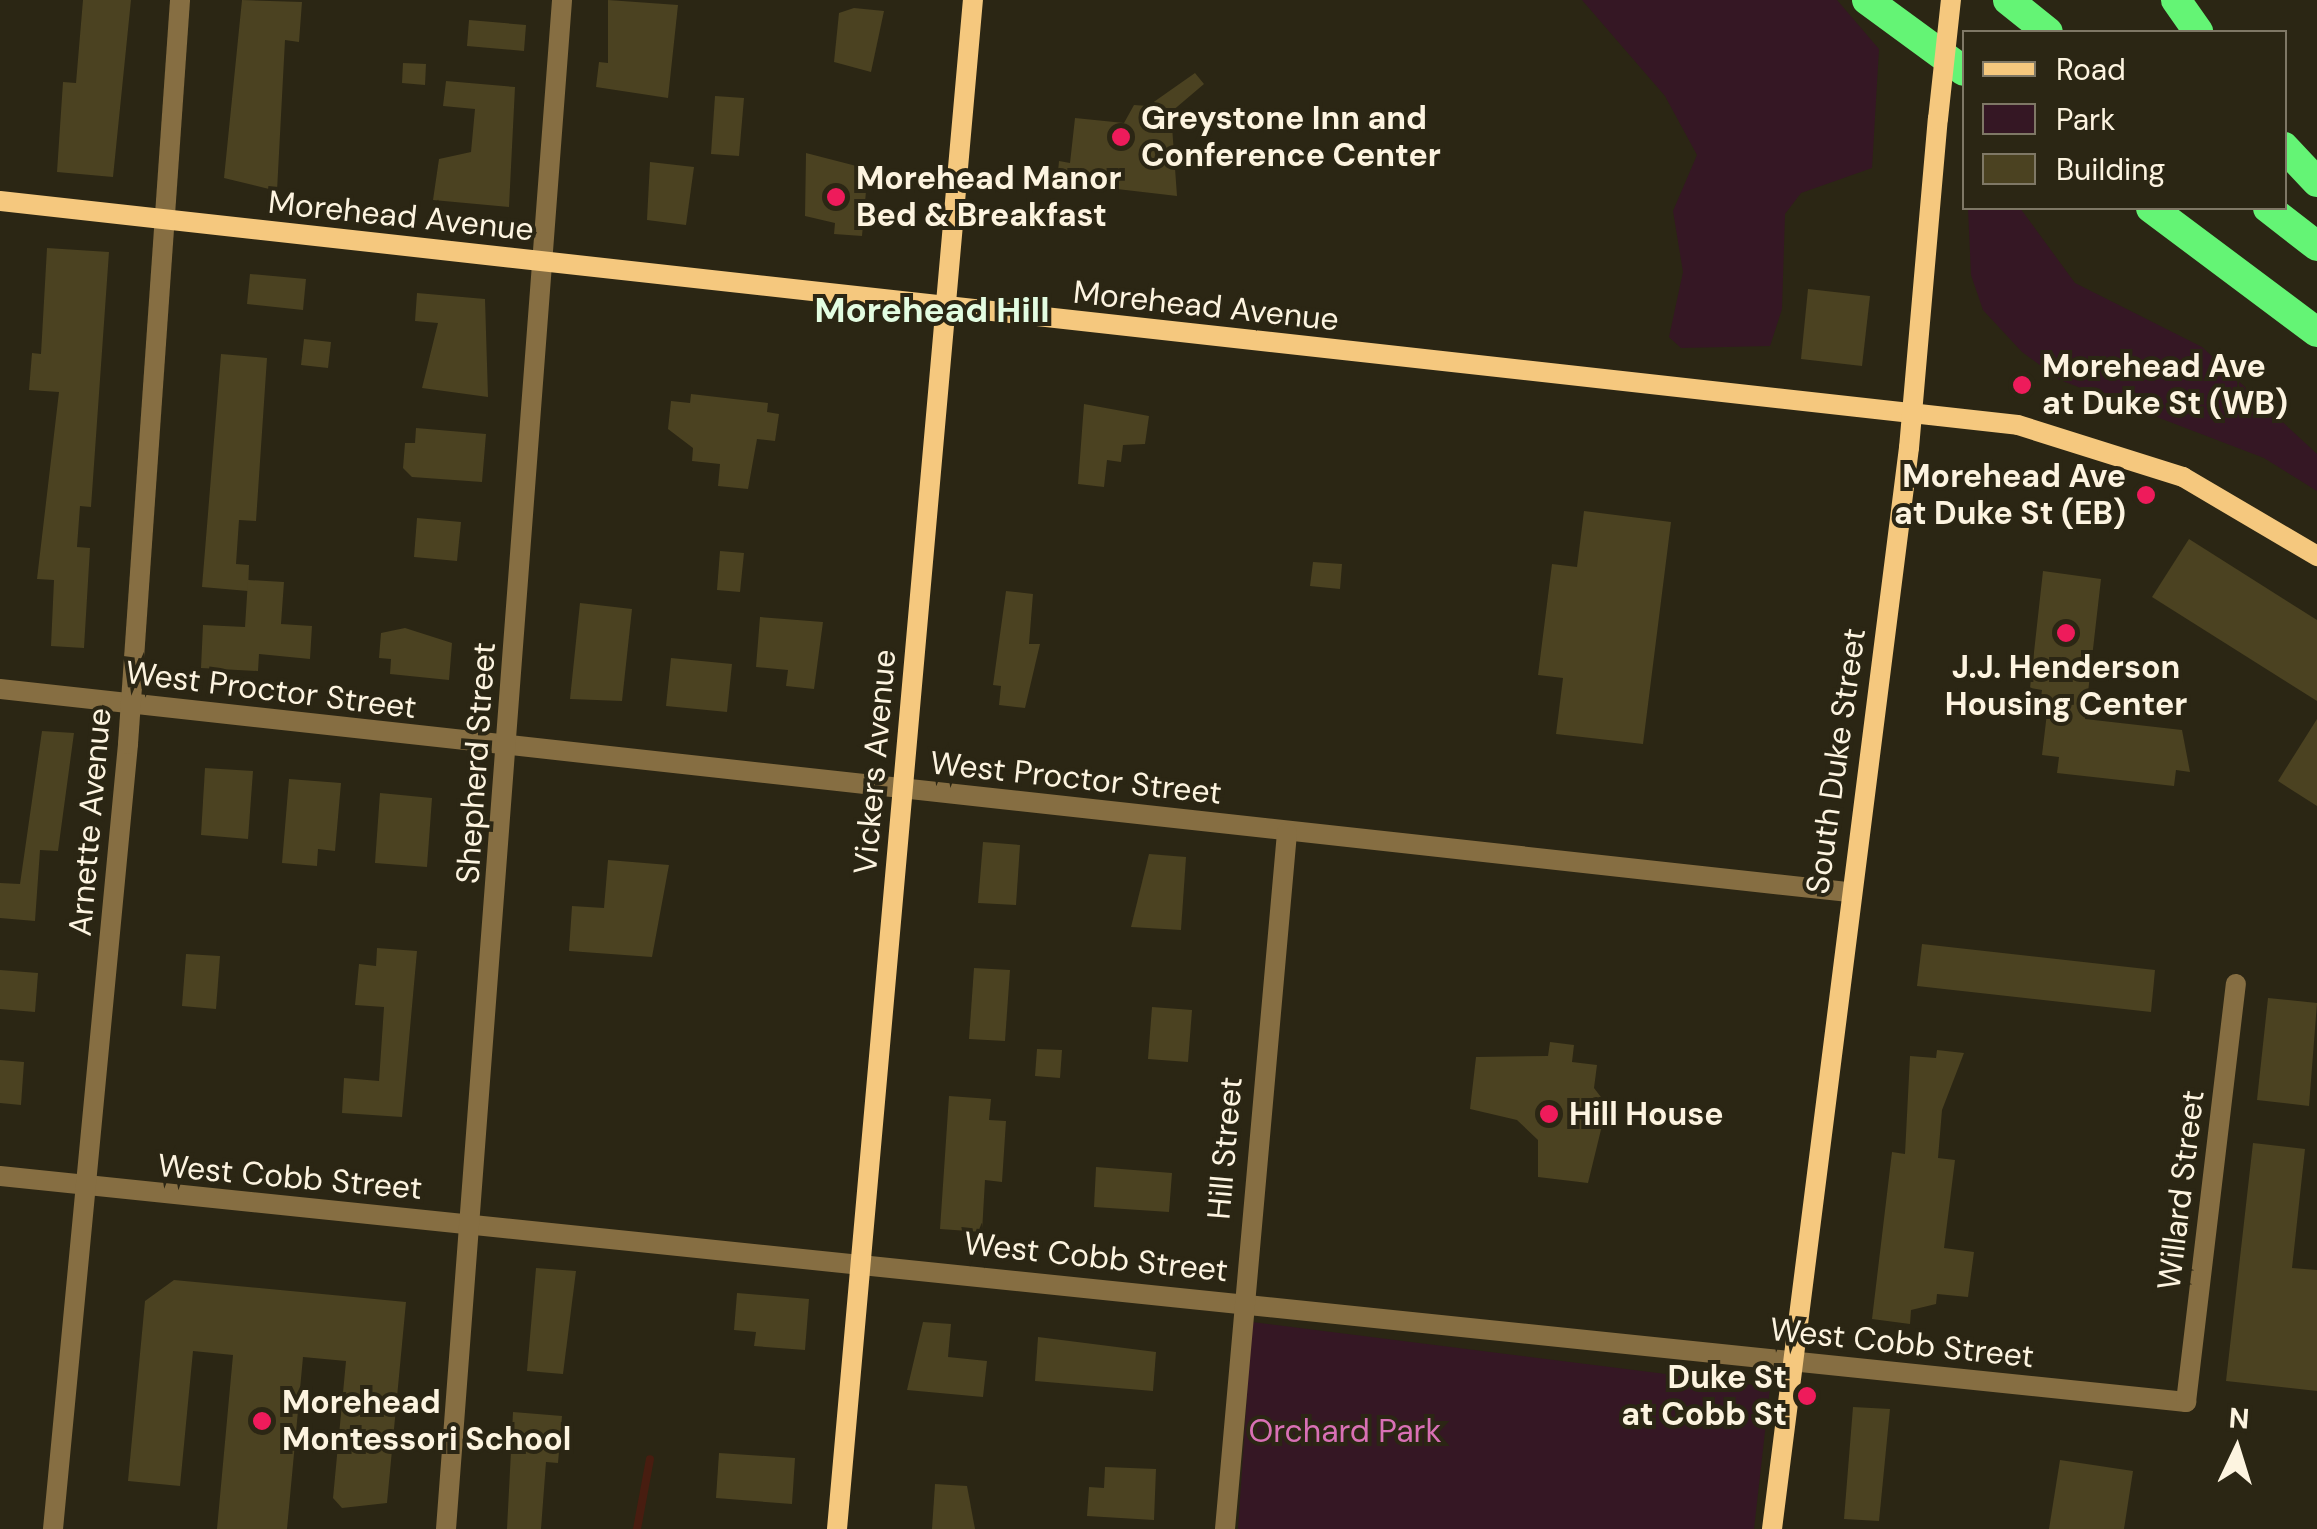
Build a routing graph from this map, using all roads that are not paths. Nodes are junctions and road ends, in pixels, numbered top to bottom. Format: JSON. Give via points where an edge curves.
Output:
{"nodes":[{"id":1,"x":180,"y":0,"type":"edge"},
{"id":2,"x":562,"y":0,"type":"edge"},
{"id":3,"x":973,"y":0,"type":"edge"},
{"id":4,"x":1867,"y":0,"type":"edge"},
{"id":5,"x":1892,"y":0,"type":"edge"},
{"id":6,"x":1951,"y":0,"type":"edge"},
{"id":7,"x":2008,"y":0,"type":"edge"},
{"id":8,"x":2176,"y":0,"type":"edge"},
{"id":9,"x":2046,"y":30,"type":"edge"},
{"id":10,"x":2197,"y":30,"type":"edge"},
{"id":11,"x":1962,"y":60,"type":"edge"},
{"id":12,"x":1962,"y":70,"type":"edge"},
{"id":13,"x":2287,"y":149,"type":"edge"},
{"id":14,"x":2317,"y":182,"type":"edge"},
{"id":15,"x":0,"y":201,"type":"edge"},
{"id":16,"x":2154,"y":210,"type":"edge"},
{"id":17,"x":2271,"y":210,"type":"edge"},
{"id":18,"x":163,"y":219,"type":"junction"},
{"id":19,"x":2317,"y":246,"type":"edge"},
{"id":20,"x":541,"y":261,"type":"junction"},
{"id":21,"x":945,"y":307,"type":"junction"},
{"id":22,"x":2317,"y":332,"type":"edge"},
{"id":23,"x":1912,"y":412,"type":"junction"},
{"id":24,"x":2317,"y":556,"type":"edge"},
{"id":25,"x":0,"y":689,"type":"edge"},
{"id":26,"x":131,"y":703,"type":"junction"},
{"id":27,"x":508,"y":749,"type":"junction"},
{"id":28,"x":903,"y":789,"type":"junction"},
{"id":29,"x":1287,"y":832,"type":"junction"},
{"id":30,"x":1848,"y":892,"type":"junction"},
{"id":31,"x":2236,"y":984,"type":"dead end"},
{"id":32,"x":0,"y":1176,"type":"edge"},
{"id":33,"x":84,"y":1186,"type":"junction"},
{"id":34,"x":471,"y":1224,"type":"junction"},
{"id":35,"x":860,"y":1262,"type":"junction"},
{"id":36,"x":1243,"y":1303,"type":"junction"},
{"id":37,"x":1790,"y":1361,"type":"junction"},
{"id":38,"x":2186,"y":1402,"type":"joint"},
{"id":39,"x":53,"y":1529,"type":"edge"},
{"id":40,"x":446,"y":1529,"type":"edge"},
{"id":41,"x":837,"y":1529,"type":"edge"},
{"id":42,"x":1225,"y":1529,"type":"edge"},
{"id":43,"x":1772,"y":1529,"type":"edge"}],
"edges":[{"from":1,"to":18,"type":"street","name":"Arnette Avenue"},
{"from":2,"to":20,"type":"street","name":"Shepherd Street"},
{"from":3,"to":21,"type":"main road","name":"Vickers Avenue"},
{"from":4,"to":12,"type":"highway"},
{"from":5,"to":11,"type":"highway"},
{"from":6,"to":23,"type":"main road","name":"South Duke Street","bridge":true},
{"from":7,"to":9,"type":"highway"},
{"from":8,"to":10,"type":"highway"},
{"from":13,"to":14,"type":"highway"},
{"from":15,"to":18,"type":"main road","name":"Morehead Avenue"},
{"from":16,"to":22,"type":"highway"},
{"from":17,"to":19,"type":"highway"},
{"from":18,"to":20,"type":"main road","name":"Morehead Avenue"},
{"from":18,"to":26,"type":"street","name":"Arnette Avenue"},
{"from":20,"to":21,"type":"main road","name":"Morehead Avenue"},
{"from":20,"to":27,"type":"street","name":"Shepherd Street"},
{"from":21,"to":23,"type":"main road","name":"Morehead Avenue"},
{"from":21,"to":28,"type":"main road","name":"Vickers Avenue"},
{"from":23,"to":24,"type":"main road","name":"Morehead Avenue","via":[[2018,425],[2120,452],[2209,489]]},
{"from":23,"to":30,"type":"main road","name":"South Duke Street"},
{"from":25,"to":26,"type":"street","name":"West Proctor Street"},
{"from":26,"to":27,"type":"street","name":"West Proctor Street"},
{"from":26,"to":33,"type":"street","name":"Arnette Avenue"},
{"from":27,"to":28,"type":"street","name":"West Proctor Street"},
{"from":27,"to":34,"type":"street","name":"Shepherd Street"},
{"from":28,"to":29,"type":"street","name":"West Proctor Street"},
{"from":28,"to":35,"type":"main road","name":"Vickers Avenue"},
{"from":29,"to":30,"type":"street","name":"West Proctor Street"},
{"from":29,"to":36,"type":"street","name":"Hill Street"},
{"from":30,"to":37,"type":"main road","name":"South Duke Street"},
{"from":31,"to":38,"type":"street","name":"Willard Street"},
{"from":32,"to":33,"type":"street","name":"West Cobb Street"},
{"from":33,"to":34,"type":"street","name":"West Cobb Street"},
{"from":33,"to":39,"type":"street","name":"Arnette Avenue"},
{"from":34,"to":35,"type":"street","name":"West Cobb Street"},
{"from":34,"to":40,"type":"street","name":"Shepherd Street"},
{"from":35,"to":36,"type":"street","name":"West Cobb Street"},
{"from":35,"to":41,"type":"main road","name":"Vickers Avenue"},
{"from":36,"to":37,"type":"street","name":"West Cobb Street"},
{"from":36,"to":42,"type":"street","name":"Hill Street"},
{"from":37,"to":38,"type":"street","name":"West Cobb Street"},
{"from":37,"to":43,"type":"main road","name":"South Duke Street"}]}
